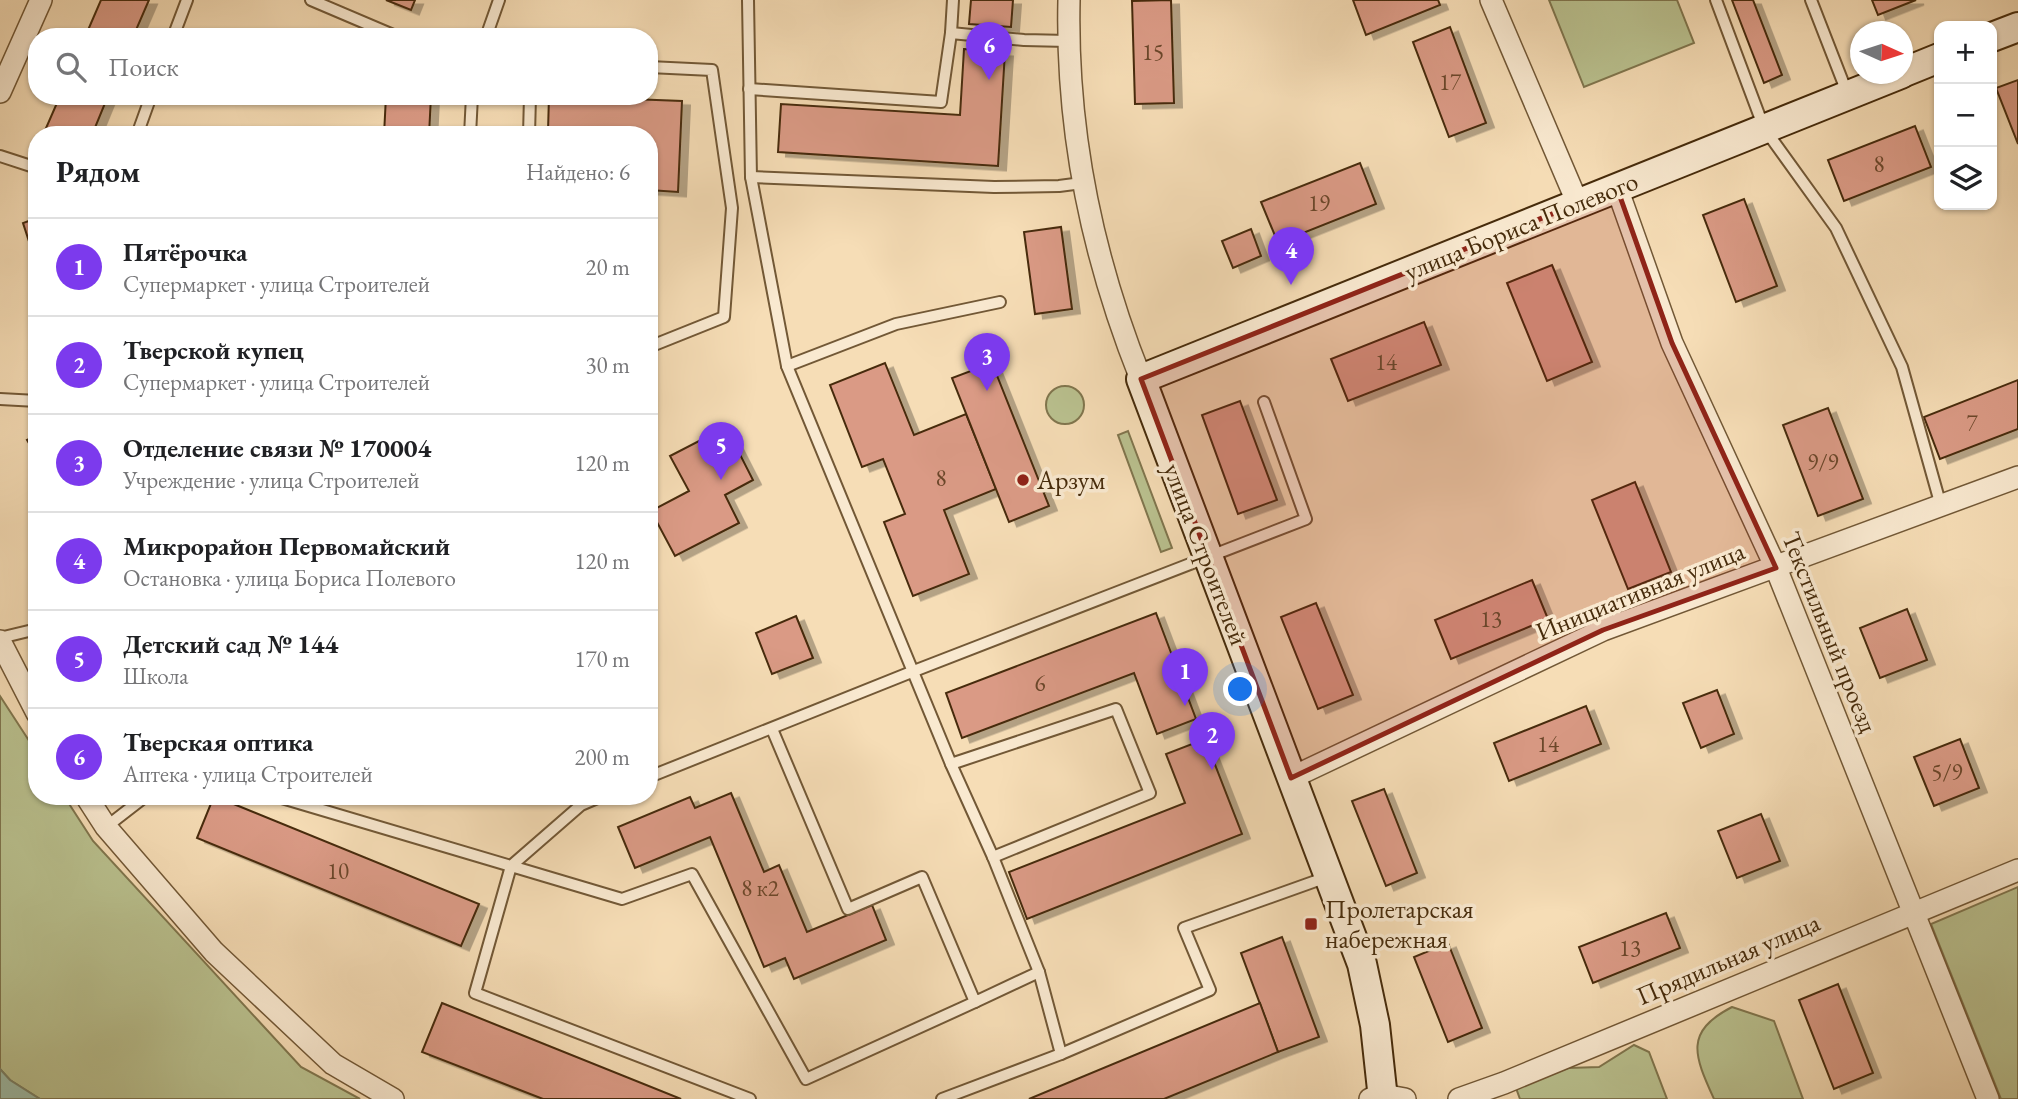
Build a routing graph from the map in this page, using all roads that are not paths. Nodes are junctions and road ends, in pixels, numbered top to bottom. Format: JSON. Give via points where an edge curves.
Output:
{"nodes":[{"id":1,"x":41,"y":0,"type":"edge"},
{"id":2,"x":187,"y":0,"type":"edge"},
{"id":3,"x":310,"y":0,"type":"edge"},
{"id":4,"x":499,"y":0,"type":"edge"},
{"id":5,"x":748,"y":0,"type":"edge"},
{"id":6,"x":953,"y":0,"type":"edge"},
{"id":7,"x":1069,"y":0,"type":"edge"},
{"id":8,"x":1491,"y":0,"type":"edge"},
{"id":9,"x":1716,"y":0,"type":"edge"},
{"id":10,"x":1811,"y":0,"type":"edge"},
{"id":11,"x":2018,"y":27,"type":"edge"},
{"id":12,"x":29,"y":28,"type":"edge"},
{"id":13,"x":176,"y":28,"type":"edge"},
{"id":14,"x":377,"y":28,"type":"edge"},
{"id":15,"x":489,"y":28,"type":"edge"},
{"id":16,"x":28,"y":29,"type":"edge"},
{"id":17,"x":951,"y":33,"type":"junction"},
{"id":18,"x":1997,"y":35,"type":"edge"},
{"id":19,"x":1068,"y":41,"type":"junction"},
{"id":20,"x":1934,"y":60,"type":"edge"},
{"id":21,"x":658,"y":67,"type":"edge"},
{"id":22,"x":1913,"y":69,"type":"edge"},
{"id":23,"x":1875,"y":84,"type":"edge"},
{"id":24,"x":749,"y":89,"type":"junction"},
{"id":25,"x":0,"y":92,"type":"edge"},
{"id":26,"x":1848,"y":95,"type":"junction"},
{"id":27,"x":148,"y":105,"type":"edge"},
{"id":28,"x":472,"y":105,"type":"edge"},
{"id":29,"x":530,"y":105,"type":"edge"},
{"id":30,"x":139,"y":126,"type":"edge"},
{"id":31,"x":470,"y":126,"type":"edge"},
{"id":32,"x":529,"y":126,"type":"edge"},
{"id":33,"x":1765,"y":128,"type":"junction"},
{"id":34,"x":0,"y":156,"type":"edge"},
{"id":35,"x":28,"y":165,"type":"edge"},
{"id":36,"x":751,"y":177,"type":"junction"},
{"id":37,"x":1082,"y":183,"type":"junction"},
{"id":38,"x":1617,"y":188,"type":"junction"},
{"id":39,"x":1578,"y":204,"type":"junction"},
{"id":40,"x":1000,"y":302,"type":"dead end"},
{"id":41,"x":658,"y":343,"type":"edge"},
{"id":42,"x":787,"y":366,"type":"junction"},
{"id":43,"x":1141,"y":379,"type":"junction"},
{"id":44,"x":0,"y":399,"type":"edge"},
{"id":45,"x":28,"y":401,"type":"edge"},
{"id":46,"x":1264,"y":402,"type":"dead end"},
{"id":47,"x":2018,"y":477,"type":"edge"},
{"id":48,"x":1941,"y":506,"type":"junction"},
{"id":49,"x":1207,"y":559,"type":"junction"},
{"id":50,"x":1776,"y":568,"type":"junction"},
{"id":51,"x":28,"y":631,"type":"edge"},
{"id":52,"x":0,"y":640,"type":"edge"},
{"id":53,"x":914,"y":671,"type":"junction"},
{"id":54,"x":28,"y":695,"type":"edge"},
{"id":55,"x":772,"y":729,"type":"junction"},
{"id":56,"x":951,"y":764,"type":"junction"},
{"id":57,"x":658,"y":774,"type":"edge"},
{"id":58,"x":1291,"y":778,"type":"junction"},
{"id":59,"x":92,"y":805,"type":"edge"},
{"id":60,"x":134,"y":805,"type":"edge"},
{"id":61,"x":305,"y":805,"type":"edge"},
{"id":62,"x":574,"y":805,"type":"edge"},
{"id":63,"x":106,"y":827,"type":"junction"},
{"id":64,"x":993,"y":857,"type":"junction"},
{"id":65,"x":511,"y":866,"type":"junction"},
{"id":66,"x":2018,"y":870,"type":"edge"},
{"id":67,"x":1329,"y":876,"type":"junction"},
{"id":68,"x":1913,"y":912,"type":"junction"},
{"id":69,"x":1039,"y":972,"type":"junction"},
{"id":70,"x":975,"y":1002,"type":"junction"},
{"id":71,"x":1060,"y":1054,"type":"junction"},
{"id":72,"x":1506,"y":1091,"type":"edge"},
{"id":73,"x":1385,"y":1098,"type":"edge"},
{"id":74,"x":393,"y":1099,"type":"edge"},
{"id":75,"x":750,"y":1099,"type":"edge"},
{"id":76,"x":942,"y":1099,"type":"edge"},
{"id":77,"x":1459,"y":1099,"type":"edge"},
{"id":78,"x":1988,"y":1099,"type":"edge"}],
"edges":[{"from":1,"to":12,"type":"street"},
{"from":2,"to":13,"type":"lane"},
{"from":3,"to":14,"type":"lane"},
{"from":4,"to":15,"type":"lane"},
{"from":5,"to":24,"type":"lane"},
{"from":6,"to":17,"type":"lane"},
{"from":7,"to":19,"type":"street","name":"улица Строителей"},
{"from":8,"to":39,"type":"street"},
{"from":9,"to":33,"type":"lane"},
{"from":10,"to":26,"type":"lane"},
{"from":11,"to":18,"type":"main road"},
{"from":16,"to":25,"type":"street"},
{"from":17,"to":19,"type":"lane"},
{"from":17,"to":24,"type":"lane","via":[[942,102]]},
{"from":19,"to":37,"type":"street","name":"улица Строителей"},
{"from":20,"to":22,"type":"main road","name":"улица Бориса Полевого"},
{"from":21,"to":41,"type":"lane","via":[[712,70],[732,208],[724,317]]},
{"from":23,"to":26,"type":"main road","name":"улица Бориса Полевого"},
{"from":24,"to":36,"type":"lane"},
{"from":26,"to":33,"type":"main road","name":"улица Бориса Полевого"},
{"from":27,"to":30,"type":"lane"},
{"from":28,"to":31,"type":"lane"},
{"from":29,"to":32,"type":"lane"},
{"from":33,"to":38,"type":"main road","name":"улица Бориса Полевого"},
{"from":33,"to":48,"type":"lane","via":[[1836,228],[1902,367]]},
{"from":34,"to":35,"type":"lane"},
{"from":36,"to":37,"type":"lane","via":[[994,187]]},
{"from":36,"to":42,"type":"lane"},
{"from":37,"to":43,"type":"street","name":"улица Строителей","via":[[1104,278]]},
{"from":38,"to":39,"type":"main road","name":"улица Бориса Полевого"},
{"from":38,"to":50,"type":"street","name":"Текстильный проезд","via":[[1672,343]]},
{"from":39,"to":43,"type":"main road","name":"улица Бориса Полевого"},
{"from":40,"to":42,"type":"lane","via":[[896,324]]},
{"from":42,"to":53,"type":"lane"},
{"from":43,"to":49,"type":"main road","name":"улица Строителей"},
{"from":44,"to":45,"type":"lane"},
{"from":46,"to":49,"type":"lane","via":[[1306,519]]},
{"from":47,"to":48,"type":"street","name":"Инициативная улица"},
{"from":48,"to":50,"type":"street","name":"Инициативная улица"},
{"from":49,"to":53,"type":"lane"},
{"from":49,"to":58,"type":"main road","name":"улица Строителей"},
{"from":50,"to":58,"type":"street","name":"Инициативная улица","via":[[1603,630]]},
{"from":50,"to":68,"type":"street","name":"Текстильный проезд"},
{"from":51,"to":52,"type":"lane"},
{"from":52,"to":54,"type":"street"},
{"from":53,"to":55,"type":"lane"},
{"from":53,"to":56,"type":"lane"},
{"from":55,"to":57,"type":"lane"},
{"from":55,"to":70,"type":"lane","via":[[848,909],[922,877]]},
{"from":56,"to":64,"type":"lane"},
{"from":56,"to":64,"type":"lane","via":[[1116,709],[1150,793]]},
{"from":58,"to":67,"type":"main road","name":"улица Строителей"},
{"from":59,"to":63,"type":"street"},
{"from":60,"to":63,"type":"lane"},
{"from":61,"to":65,"type":"lane"},
{"from":62,"to":65,"type":"lane"},
{"from":63,"to":74,"type":"street","via":[[214,952],[333,1064]]},
{"from":64,"to":69,"type":"lane"},
{"from":65,"to":70,"type":"lane","via":[[622,899],[692,874],[806,1079]]},
{"from":65,"to":75,"type":"lane","via":[[475,993]]},
{"from":66,"to":68,"type":"street","name":"Прядильная улица"},
{"from":67,"to":71,"type":"lane","via":[[1184,928],[1210,990]]},
{"from":67,"to":73,"type":"main road","name":"улица Строителей","via":[[1362,964]]},
{"from":68,"to":72,"type":"street","name":"Прядильная улица"},
{"from":68,"to":78,"type":"street","name":"Текстильный проезд"},
{"from":69,"to":70,"type":"lane"},
{"from":69,"to":71,"type":"lane"},
{"from":71,"to":76,"type":"lane"},
{"from":72,"to":77,"type":"street","name":"Прядильная улица"}]}
